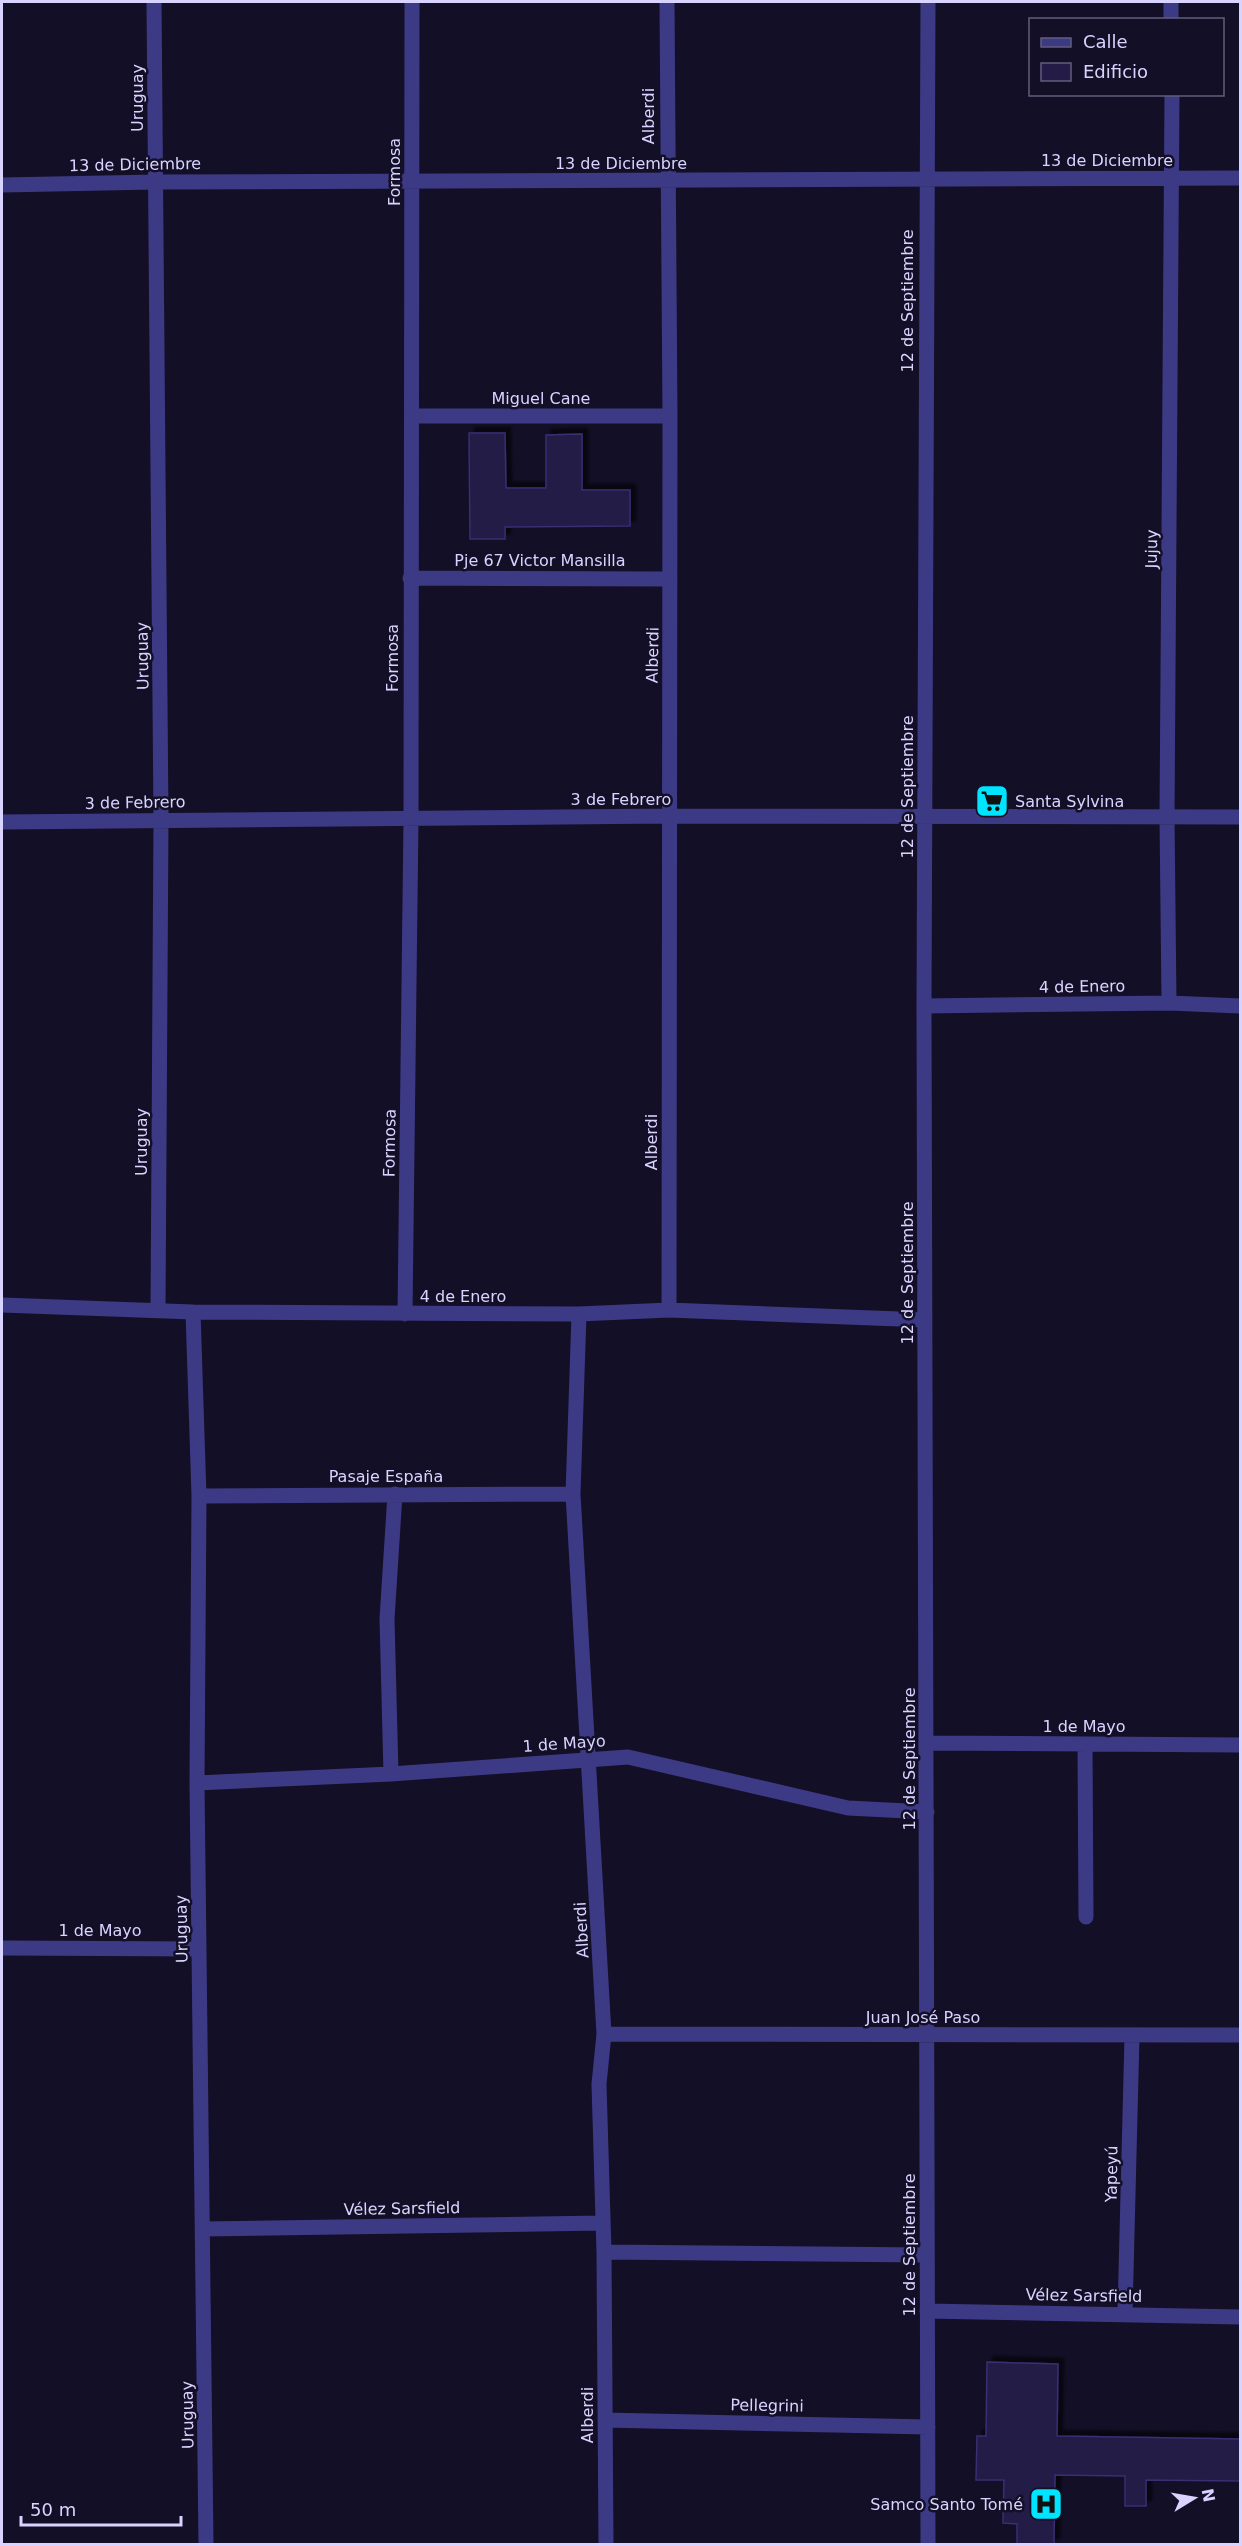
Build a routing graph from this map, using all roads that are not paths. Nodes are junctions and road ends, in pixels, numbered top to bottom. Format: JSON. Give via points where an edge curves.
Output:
{"nodes":[{"id":1,"x":154,"y":2,"type":"edge"},
{"id":2,"x":412,"y":2,"type":"edge"},
{"id":3,"x":667,"y":2,"type":"edge"},
{"id":4,"x":928,"y":2,"type":"edge"},
{"id":5,"x":1171,"y":2,"type":"edge"},
{"id":6,"x":1171,"y":18,"type":"edge"},
{"id":7,"x":1172,"y":96,"type":"edge"},
{"id":8,"x":926,"y":178,"type":"junction"},
{"id":9,"x":1173,"y":178,"type":"junction"},
{"id":10,"x":1240,"y":178,"type":"edge"},
{"id":11,"x":412,"y":181,"type":"junction"},
{"id":12,"x":666,"y":181,"type":"junction"},
{"id":13,"x":155,"y":182,"type":"junction"},
{"id":14,"x":2,"y":185,"type":"edge"},
{"id":15,"x":412,"y":416,"type":"junction"},
{"id":16,"x":670,"y":416,"type":"junction"},
{"id":17,"x":410,"y":578,"type":"junction"},
{"id":18,"x":670,"y":579,"type":"junction"},
{"id":19,"x":668,"y":816,"type":"junction"},
{"id":20,"x":1167,"y":816,"type":"junction"},
{"id":21,"x":1240,"y":817,"type":"edge"},
{"id":22,"x":925,"y":818,"type":"junction"},
{"id":23,"x":161,"y":819,"type":"junction"},
{"id":24,"x":411,"y":819,"type":"junction"},
{"id":25,"x":2,"y":822,"type":"edge"},
{"id":26,"x":1169,"y":1003,"type":"junction"},
{"id":27,"x":924,"y":1006,"type":"junction"},
{"id":28,"x":1240,"y":1006,"type":"edge"},
{"id":29,"x":2,"y":1305,"type":"edge"},
{"id":30,"x":158,"y":1310,"type":"junction"},
{"id":31,"x":669,"y":1310,"type":"junction"},
{"id":32,"x":193,"y":1312,"type":"junction"},
{"id":33,"x":405,"y":1314,"type":"junction"},
{"id":34,"x":579,"y":1314,"type":"junction"},
{"id":35,"x":925,"y":1320,"type":"junction"},
{"id":36,"x":395,"y":1494,"type":"junction"},
{"id":37,"x":573,"y":1494,"type":"junction"},
{"id":38,"x":199,"y":1496,"type":"junction"},
{"id":39,"x":928,"y":1743,"type":"junction"},
{"id":40,"x":1085,"y":1744,"type":"junction"},
{"id":41,"x":1240,"y":1745,"type":"edge"},
{"id":42,"x":589,"y":1758,"type":"junction"},
{"id":43,"x":390,"y":1774,"type":"junction"},
{"id":44,"x":197,"y":1783,"type":"junction"},
{"id":45,"x":927,"y":1812,"type":"junction"},
{"id":46,"x":1086,"y":1917,"type":"dead end"},
{"id":47,"x":2,"y":1948,"type":"edge"},
{"id":48,"x":199,"y":1949,"type":"junction"},
{"id":49,"x":604,"y":2034,"type":"junction"},
{"id":50,"x":927,"y":2034,"type":"junction"},
{"id":51,"x":1240,"y":2035,"type":"edge"},
{"id":52,"x":1132,"y":2036,"type":"junction"},
{"id":53,"x":602,"y":2223,"type":"junction"},
{"id":54,"x":203,"y":2229,"type":"junction"},
{"id":55,"x":604,"y":2252,"type":"junction"},
{"id":56,"x":926,"y":2255,"type":"junction"},
{"id":57,"x":927,"y":2311,"type":"junction"},
{"id":58,"x":1125,"y":2313,"type":"junction"},
{"id":59,"x":1240,"y":2317,"type":"edge"},
{"id":60,"x":605,"y":2420,"type":"junction"},
{"id":61,"x":928,"y":2427,"type":"junction"},
{"id":62,"x":206,"y":2544,"type":"edge"},
{"id":63,"x":606,"y":2544,"type":"edge"},
{"id":64,"x":928,"y":2544,"type":"edge"}],
"edges":[{"from":1,"to":13,"type":"street","name":"Uruguay"},
{"from":2,"to":11,"type":"street","name":"Formosa"},
{"from":3,"to":12,"type":"street","name":"Alberdi"},
{"from":4,"to":8,"type":"street","name":"12 de Septiembre"},
{"from":5,"to":6,"type":"street"},
{"from":7,"to":9,"type":"street","name":"Jujuy"},
{"from":8,"to":9,"type":"street","name":"13 de Diciembre"},
{"from":8,"to":12,"type":"street","name":"13 de Diciembre"},
{"from":8,"to":22,"type":"street","name":"12 de Septiembre"},
{"from":9,"to":10,"type":"street","name":"13 de Diciembre"},
{"from":9,"to":20,"type":"street","name":"Jujuy"},
{"from":11,"to":12,"type":"street","name":"13 de Diciembre"},
{"from":11,"to":13,"type":"street","name":"13 de Diciembre"},
{"from":11,"to":15,"type":"street","name":"Formosa"},
{"from":12,"to":16,"type":"street","name":"Alberdi"},
{"from":13,"to":14,"type":"street","name":"13 de Diciembre"},
{"from":13,"to":23,"type":"street","name":"Uruguay"},
{"from":15,"to":16,"type":"street","name":"Miguel Cane"},
{"from":15,"to":17,"type":"street","name":"Formosa"},
{"from":16,"to":18,"type":"street","name":"Alberdi"},
{"from":17,"to":18,"type":"street","name":"Pje 67 Victor Mansilla"},
{"from":17,"to":24,"type":"street","name":"Formosa"},
{"from":18,"to":19,"type":"street","name":"Alberdi"},
{"from":19,"to":22,"type":"street","name":"3 de Febrero"},
{"from":19,"to":24,"type":"street","name":"3 de Febrero"},
{"from":19,"to":31,"type":"street","name":"Alberdi"},
{"from":20,"to":21,"type":"street","name":"3 de Febrero"},
{"from":20,"to":22,"type":"street","name":"3 de Febrero"},
{"from":20,"to":26,"type":"street","name":"Jujuy"},
{"from":22,"to":27,"type":"street","name":"12 de Septiembre"},
{"from":23,"to":24,"type":"street","name":"3 de Febrero"},
{"from":23,"to":25,"type":"street","name":"3 de Febrero"},
{"from":23,"to":30,"type":"street","name":"Uruguay"},
{"from":24,"to":33,"type":"street","name":"Formosa"},
{"from":26,"to":27,"type":"street","name":"4 de Enero"},
{"from":26,"to":28,"type":"street","name":"4 de Enero"},
{"from":27,"to":35,"type":"street","name":"12 de Septiembre"},
{"from":29,"to":30,"type":"street","name":"4 de Enero"},
{"from":30,"to":32,"type":"street","name":"4 de Enero"},
{"from":31,"to":34,"type":"street","name":"4 de Enero"},
{"from":31,"to":35,"type":"street","name":"4 de Enero"},
{"from":32,"to":33,"type":"street","name":"4 de Enero"},
{"from":32,"to":38,"type":"street","name":"Uruguay"},
{"from":33,"to":34,"type":"street","name":"4 de Enero"},
{"from":34,"to":37,"type":"street","name":"Alberdi"},
{"from":35,"to":39,"type":"street","name":"12 de Septiembre"},
{"from":36,"to":37,"type":"street","name":"Pasaje España"},
{"from":36,"to":38,"type":"street","name":"Pasaje España"},
{"from":36,"to":43,"type":"street","via":[[387,1619]]},
{"from":37,"to":42,"type":"street","name":"Alberdi"},
{"from":38,"to":44,"type":"street","name":"Uruguay"},
{"from":39,"to":40,"type":"street","name":"1 de Mayo"},
{"from":39,"to":45,"type":"street","name":"12 de Septiembre"},
{"from":40,"to":41,"type":"street","name":"1 de Mayo"},
{"from":40,"to":46,"type":"street"},
{"from":42,"to":43,"type":"street","name":"1 de Mayo"},
{"from":42,"to":45,"type":"street","name":"1 de Mayo","via":[[646,1759],[848,1808]]},
{"from":42,"to":49,"type":"street","name":"Alberdi"},
{"from":43,"to":44,"type":"street","name":"1 de Mayo"},
{"from":44,"to":48,"type":"street","name":"Uruguay"},
{"from":45,"to":50,"type":"street","name":"12 de Septiembre"},
{"from":47,"to":48,"type":"street","name":"1 de Mayo"},
{"from":48,"to":54,"type":"street","name":"Uruguay"},
{"from":49,"to":50,"type":"street","name":"Juan José Paso"},
{"from":49,"to":53,"type":"street","name":"Alberdi","via":[[599,2084]]},
{"from":50,"to":52,"type":"street","name":"Juan José Paso"},
{"from":50,"to":56,"type":"street","name":"12 de Septiembre"},
{"from":51,"to":52,"type":"street","name":"Juan José Paso"},
{"from":52,"to":58,"type":"street","name":"Yapeyú"},
{"from":53,"to":54,"type":"street","name":"Vélez Sarsfield"},
{"from":53,"to":55,"type":"street","name":"Alberdi"},
{"from":54,"to":62,"type":"street","name":"Uruguay"},
{"from":55,"to":56,"type":"street"},
{"from":55,"to":60,"type":"street","name":"Alberdi"},
{"from":56,"to":57,"type":"street","name":"12 de Septiembre"},
{"from":57,"to":58,"type":"street","name":"Vélez Sarsfield"},
{"from":57,"to":61,"type":"street","name":"12 de Septiembre"},
{"from":58,"to":59,"type":"street","name":"Vélez Sarsfield"},
{"from":60,"to":61,"type":"street","name":"Pellegrini"},
{"from":60,"to":63,"type":"street","name":"Alberdi"},
{"from":61,"to":64,"type":"street","name":"12 de Septiembre"}]}
